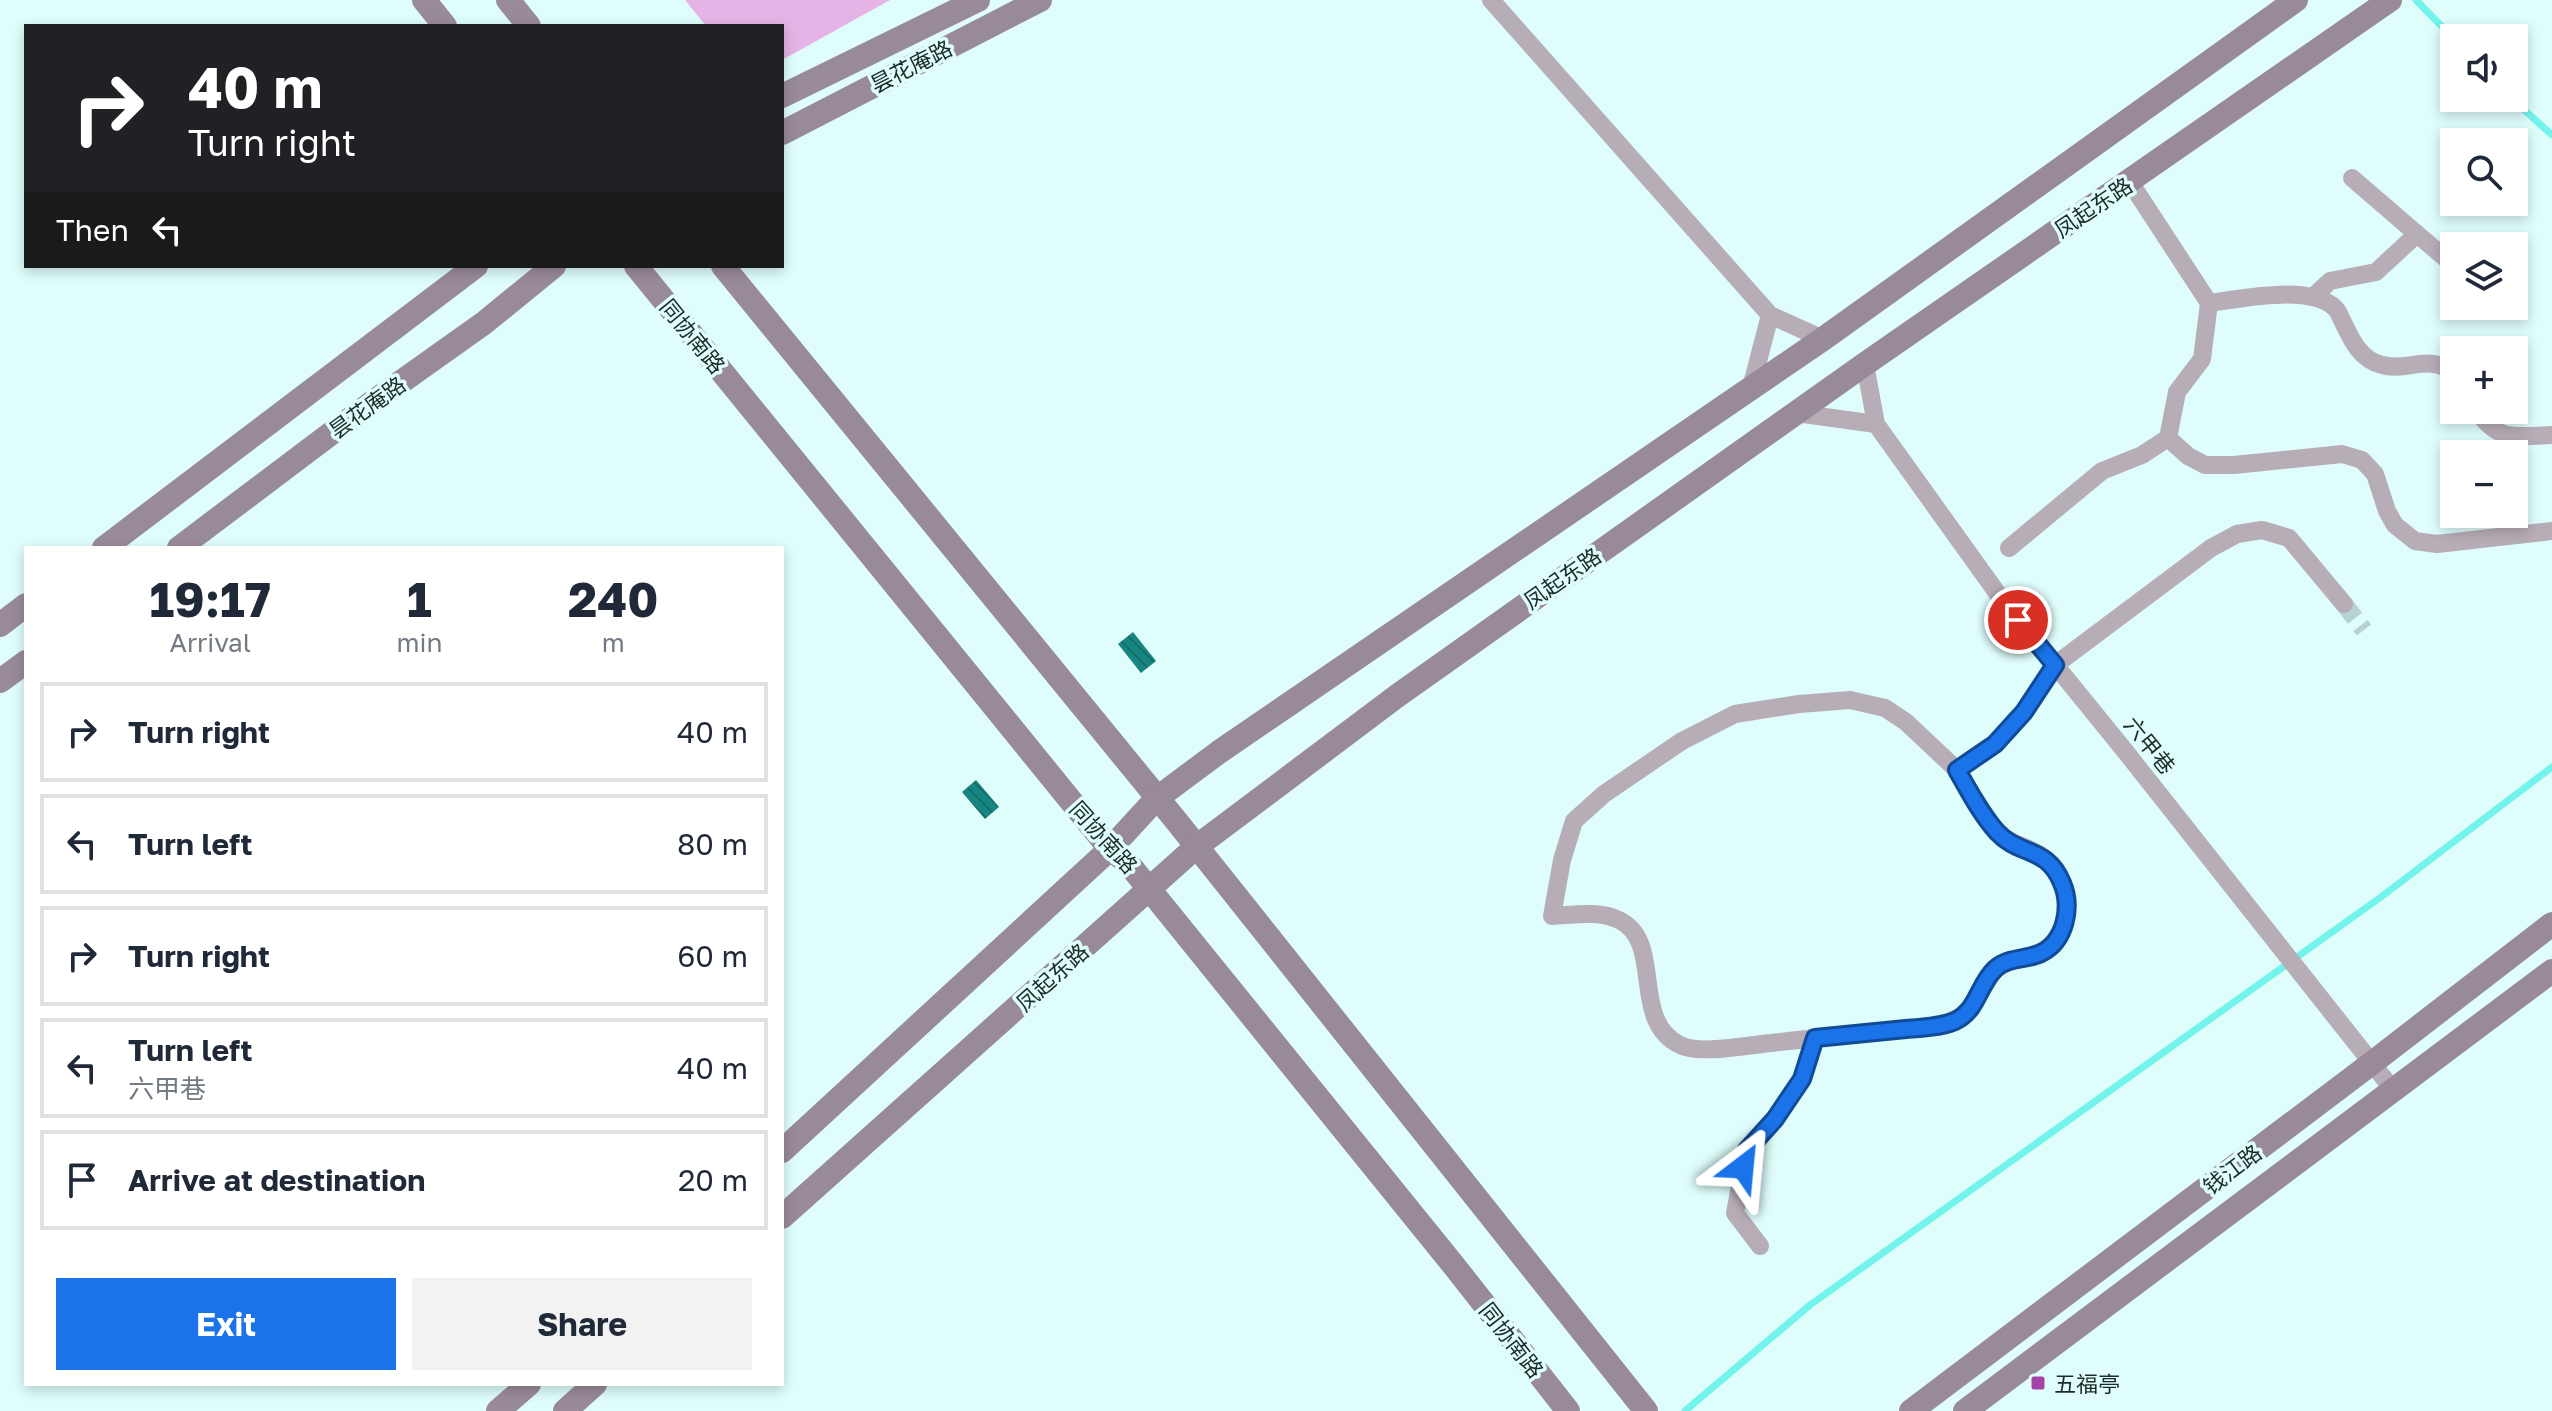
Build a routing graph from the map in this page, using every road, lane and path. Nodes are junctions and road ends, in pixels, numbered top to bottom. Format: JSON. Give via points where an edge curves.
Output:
{"nodes":[{"id":1,"x":424,"y":0,"type":"edge"},
{"id":2,"x":508,"y":0,"type":"edge"},
{"id":3,"x":978,"y":0,"type":"edge"},
{"id":4,"x":1040,"y":0,"type":"edge"},
{"id":5,"x":1491,"y":0,"type":"edge"},
{"id":6,"x":2296,"y":0,"type":"edge"},
{"id":7,"x":2390,"y":0,"type":"edge"},
{"id":8,"x":443,"y":24,"type":"edge"},
{"id":9,"x":527,"y":24,"type":"edge"},
{"id":10,"x":784,"y":95,"type":"edge"},
{"id":11,"x":784,"y":132,"type":"edge"},
{"id":12,"x":2352,"y":178,"type":"dead end"},
{"id":13,"x":2130,"y":182,"type":"junction"},
{"id":14,"x":2417,"y":234,"type":"junction"},
{"id":15,"x":2440,"y":254,"type":"edge"},
{"id":16,"x":473,"y":268,"type":"edge"},
{"id":17,"x":552,"y":268,"type":"edge"},
{"id":18,"x":638,"y":268,"type":"edge"},
{"id":19,"x":725,"y":268,"type":"edge"},
{"id":20,"x":2314,"y":296,"type":"junction"},
{"id":21,"x":2209,"y":303,"type":"junction"},
{"id":22,"x":1770,"y":315,"type":"junction"},
{"id":23,"x":1823,"y":339,"type":"junction"},
{"id":24,"x":1865,"y":364,"type":"junction"},
{"id":25,"x":2440,"y":365,"type":"edge"},
{"id":26,"x":1751,"y":388,"type":"junction"},
{"id":27,"x":1796,"y":413,"type":"junction"},
{"id":28,"x":1876,"y":424,"type":"junction"},
{"id":29,"x":2487,"y":424,"type":"edge"},
{"id":30,"x":2552,"y":435,"type":"edge"},
{"id":31,"x":2168,"y":438,"type":"junction"},
{"id":32,"x":2552,"y":531,"type":"edge"},
{"id":33,"x":107,"y":546,"type":"edge"},
{"id":34,"x":182,"y":546,"type":"edge"},
{"id":35,"x":2009,"y":548,"type":"dead end"},
{"id":36,"x":2344,"y":604,"type":"tunnel mouth"},
{"id":37,"x":24,"y":607,"type":"edge"},
{"id":38,"x":0,"y":625,"type":"edge"},
{"id":39,"x":24,"y":663,"type":"edge"},
{"id":40,"x":2055,"y":665,"type":"junction"},
{"id":41,"x":0,"y":681,"type":"edge"},
{"id":42,"x":1957,"y":770,"type":"junction"},
{"id":43,"x":1156,"y":799,"type":"junction"},
{"id":44,"x":1196,"y":847,"type":"junction"},
{"id":45,"x":1110,"y":849,"type":"junction"},
{"id":46,"x":1150,"y":890,"type":"junction"},
{"id":47,"x":2552,"y":924,"type":"edge"},
{"id":48,"x":2552,"y":971,"type":"edge"},
{"id":49,"x":1815,"y":1038,"type":"junction"},
{"id":50,"x":2372,"y":1063,"type":"junction"},
{"id":51,"x":2394,"y":1091,"type":"junction"},
{"id":52,"x":784,"y":1149,"type":"edge"},
{"id":53,"x":784,"y":1215,"type":"edge"},
{"id":54,"x":1760,"y":1246,"type":"dead end"},
{"id":55,"x":527,"y":1386,"type":"edge"},
{"id":56,"x":593,"y":1386,"type":"edge"},
{"id":57,"x":1645,"y":1409,"type":"edge"},
{"id":58,"x":498,"y":1411,"type":"edge"},
{"id":59,"x":565,"y":1411,"type":"edge"},
{"id":60,"x":1568,"y":1411,"type":"edge"},
{"id":61,"x":1911,"y":1411,"type":"edge"},
{"id":62,"x":1965,"y":1411,"type":"edge"}],
"edges":[{"from":1,"to":8,"type":"main road"},
{"from":2,"to":9,"type":"main road"},
{"from":3,"to":10,"type":"main road","name":"昙花庵路"},
{"from":4,"to":11,"type":"main road","name":"昙花庵路"},
{"from":5,"to":22,"type":"street"},
{"from":6,"to":23,"type":"main road"},
{"from":7,"to":13,"type":"main road","name":"凤起东路"},
{"from":12,"to":14,"type":"street"},
{"from":13,"to":21,"type":"street"},
{"from":13,"to":24,"type":"main road","name":"凤起东路"},
{"from":14,"to":15,"type":"street"},
{"from":14,"to":20,"type":"street","via":[[2376,272],[2330,281]]},
{"from":16,"to":33,"type":"main road","name":"昙花庵路"},
{"from":17,"to":34,"type":"main road","name":"昙花庵路"},
{"from":18,"to":45,"type":"main road","name":"同协南路"},
{"from":19,"to":43,"type":"main road"},
{"from":20,"to":21,"type":"street","via":[[2267,295]]},
{"from":20,"to":25,"type":"street","via":[[2336,309],[2363,356],[2383,366]]},
{"from":21,"to":31,"type":"street","via":[[2202,359],[2177,392]]},
{"from":22,"to":23,"type":"street"},
{"from":22,"to":26,"type":"street"},
{"from":23,"to":26,"type":"main road"},
{"from":24,"to":27,"type":"main road","name":"凤起东路"},
{"from":24,"to":28,"type":"street","name":"六甲巷"},
{"from":26,"to":43,"type":"main road"},
{"from":27,"to":28,"type":"street"},
{"from":27,"to":44,"type":"main road","name":"凤起东路","via":[[1397,696]]},
{"from":28,"to":40,"type":"street","name":"六甲巷"},
{"from":29,"to":30,"type":"street","via":[[2507,436]]},
{"from":31,"to":32,"type":"street","via":[[2205,465],[2342,454],[2362,460],[2375,474],[2395,525],[2415,541],[2437,544]]},
{"from":31,"to":35,"type":"street","via":[[2102,471]]},
{"from":36,"to":40,"type":"street","via":[[2289,538],[2262,530],[2237,534]]},
{"from":37,"to":38,"type":"main road"},
{"from":39,"to":41,"type":"main road"},
{"from":40,"to":42,"type":"street","via":[[1995,744]]},
{"from":40,"to":50,"type":"street","name":"六甲巷"},
{"from":42,"to":49,"type":"street","via":[[1999,833],[2051,864],[2063,885],[2065,902],[2066,921],[2057,939],[2042,953],[1996,968],[1973,1007],[1955,1021]]},
{"from":42,"to":49,"type":"street","via":[[1885,708],[1850,700],[1799,704],[1735,714],[1682,741],[1574,821],[1552,916],[1595,914],[1619,920],[1634,932],[1659,1029],[1681,1046],[1701,1049]]},
{"from":43,"to":44,"type":"main road"},
{"from":43,"to":45,"type":"main road"},
{"from":44,"to":46,"type":"main road","name":"凤起东路"},
{"from":44,"to":57,"type":"main road"},
{"from":45,"to":46,"type":"main road","name":"同协南路"},
{"from":45,"to":52,"type":"main road"},
{"from":46,"to":53,"type":"main road","name":"凤起东路"},
{"from":46,"to":60,"type":"main road","name":"同协南路"},
{"from":47,"to":50,"type":"main road","name":"钱江路"},
{"from":48,"to":51,"type":"main road","name":"钱江路"},
{"from":49,"to":54,"type":"street","via":[[1802,1079],[1747,1150],[1735,1213]]},
{"from":50,"to":51,"type":"street","name":"六甲巷"},
{"from":50,"to":61,"type":"main road","name":"钱江路"},
{"from":51,"to":62,"type":"main road","name":"钱江路"},
{"from":55,"to":58,"type":"main road"},
{"from":56,"to":59,"type":"main road"}]}
